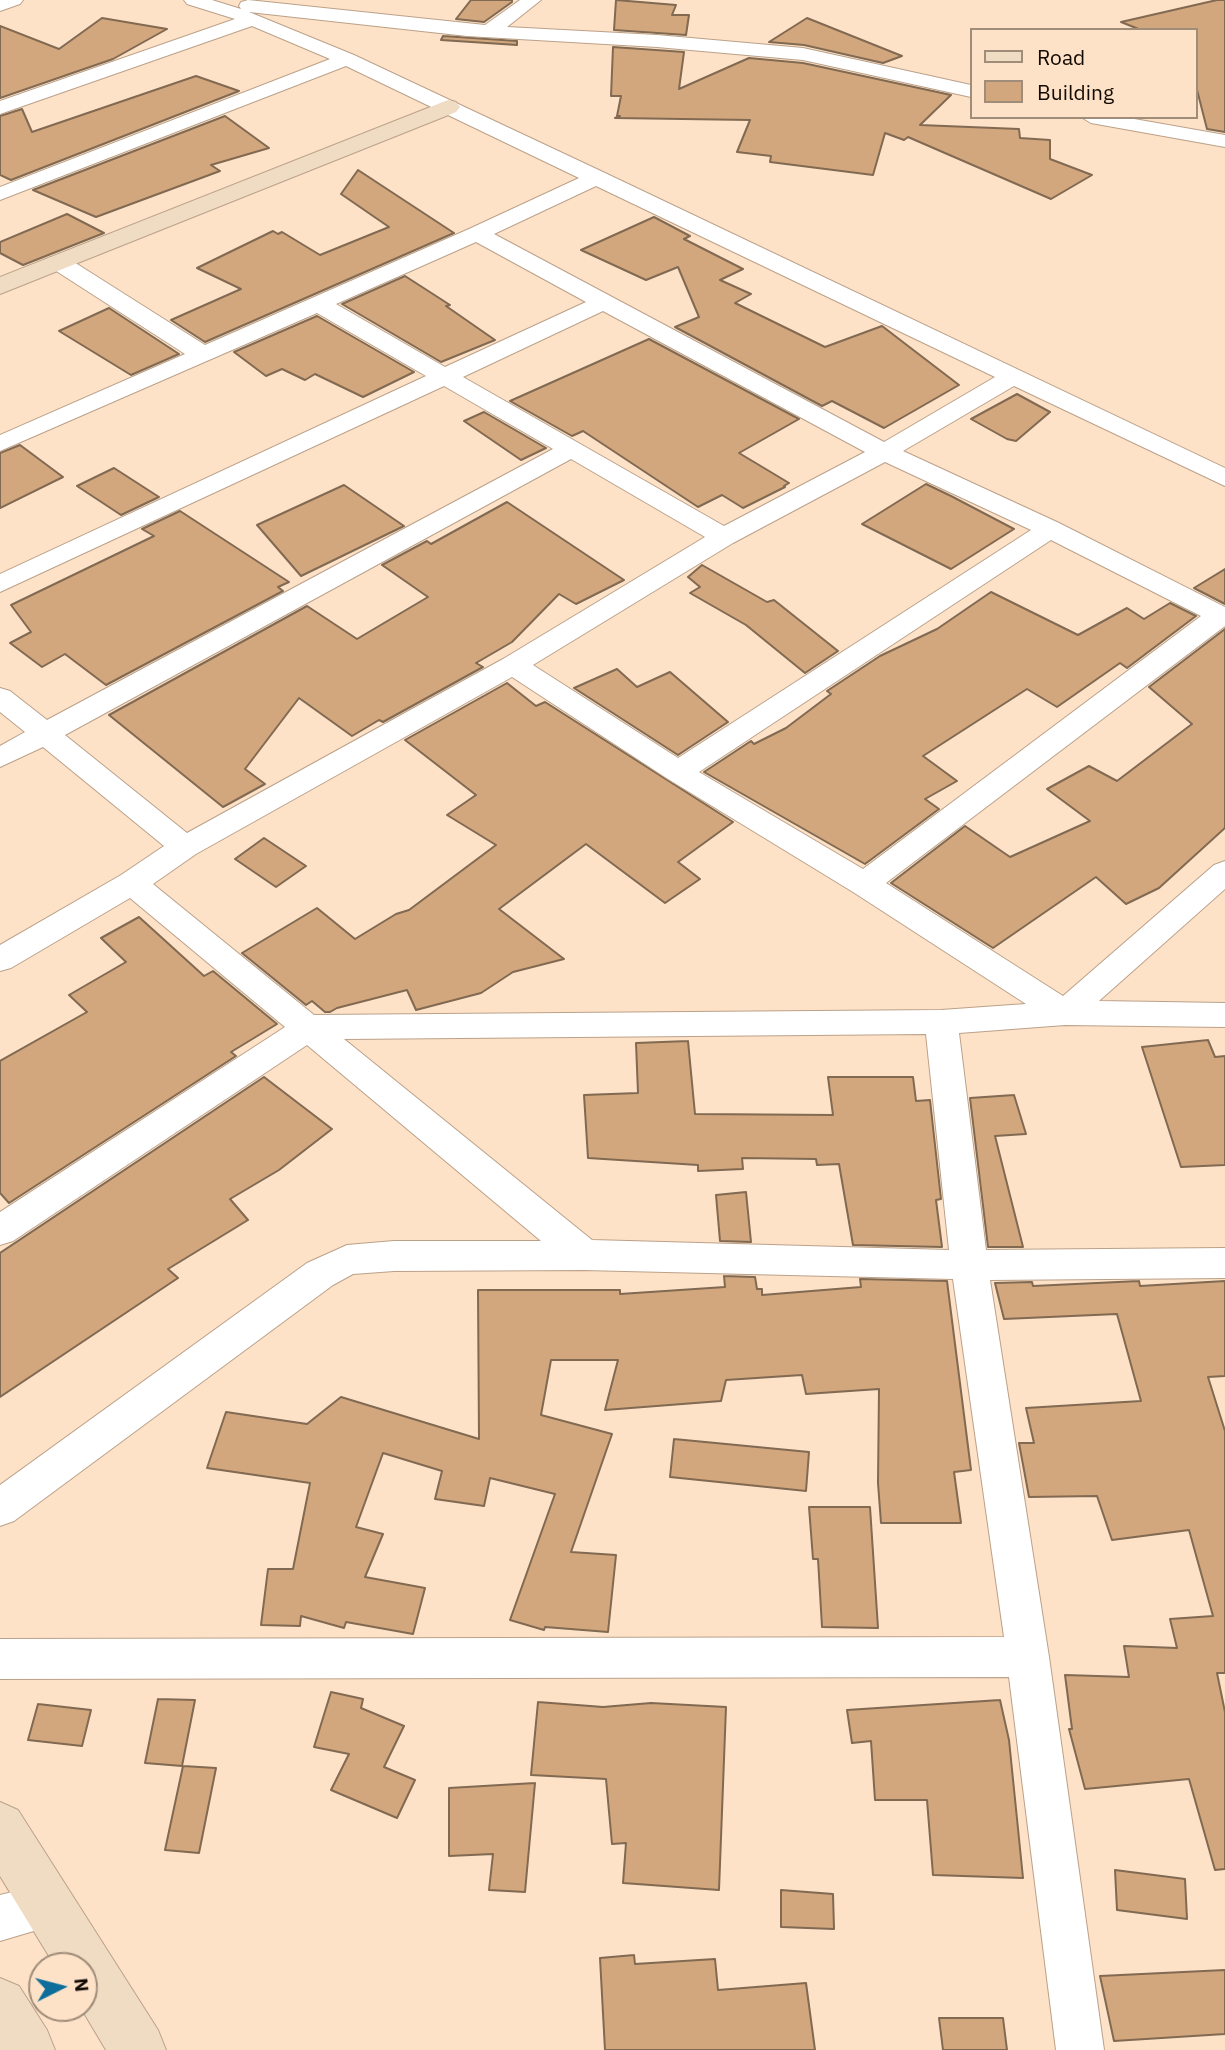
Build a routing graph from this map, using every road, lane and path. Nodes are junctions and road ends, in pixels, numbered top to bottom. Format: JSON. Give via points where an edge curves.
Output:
{"nodes":[{"id":1,"x":14,"y":0,"type":"edge"},
{"id":2,"x":191,"y":0,"type":"edge"},
{"id":3,"x":357,"y":0,"type":"edge"},
{"id":4,"x":531,"y":0,"type":"edge"},
{"id":5,"x":0,"y":5,"type":"edge"},
{"id":6,"x":337,"y":16,"type":"junction"},
{"id":7,"x":253,"y":19,"type":"junction"},
{"id":8,"x":489,"y":31,"type":"junction"},
{"id":9,"x":347,"y":60,"type":"junction"},
{"id":10,"x":970,"y":91,"type":"edge"},
{"id":11,"x":448,"y":107,"type":"junction"},
{"id":12,"x":0,"y":108,"type":"edge"},
{"id":13,"x":1101,"y":119,"type":"edge"},
{"id":14,"x":1225,"y":141,"type":"edge"},
{"id":15,"x":598,"y":177,"type":"junction"},
{"id":16,"x":0,"y":194,"type":"edge"},
{"id":17,"x":477,"y":234,"type":"junction"},
{"id":18,"x":58,"y":262,"type":"junction"},
{"id":19,"x":0,"y":286,"type":"edge"},
{"id":20,"x":606,"y":301,"type":"junction"},
{"id":21,"x":317,"y":303,"type":"junction"},
{"id":22,"x":202,"y":354,"type":"junction"},
{"id":23,"x":444,"y":376,"type":"junction"},
{"id":24,"x":1011,"y":378,"type":"junction"},
{"id":25,"x":0,"y":444,"type":"edge"},
{"id":26,"x":571,"y":449,"type":"junction"},
{"id":27,"x":884,"y":452,"type":"junction"},
{"id":28,"x":1225,"y":478,"type":"edge"},
{"id":29,"x":1049,"y":529,"type":"junction"},
{"id":30,"x":724,"y":537,"type":"junction"},
{"id":31,"x":0,"y":584,"type":"edge"},
{"id":32,"x":1223,"y":617,"type":"edge"},
{"id":33,"x":513,"y":665,"type":"junction"},
{"id":34,"x":0,"y":697,"type":"edge"},
{"id":35,"x":45,"y":733,"type":"junction"},
{"id":36,"x":0,"y":758,"type":"edge"},
{"id":37,"x":678,"y":772,"type":"junction"},
{"id":38,"x":185,"y":847,"type":"junction"},
{"id":39,"x":1225,"y":872,"type":"edge"},
{"id":40,"x":132,"y":883,"type":"junction"},
{"id":41,"x":864,"y":884,"type":"junction"},
{"id":42,"x":0,"y":960,"type":"edge"},
{"id":43,"x":1065,"y":1013,"type":"junction"},
{"id":44,"x":1225,"y":1015,"type":"edge"},
{"id":45,"x":941,"y":1022,"type":"junction"},
{"id":46,"x":310,"y":1027,"type":"junction"},
{"id":47,"x":0,"y":1231,"type":"edge"},
{"id":48,"x":584,"y":1255,"type":"junction"},
{"id":49,"x":1225,"y":1263,"type":"edge"},
{"id":50,"x":969,"y":1265,"type":"junction"},
{"id":51,"x":0,"y":1508,"type":"edge"},
{"id":52,"x":1028,"y":1657,"type":"junction"},
{"id":53,"x":0,"y":1658,"type":"edge"},
{"id":54,"x":0,"y":1828,"type":"edge"},
{"id":55,"x":24,"y":1912,"type":"edge"},
{"id":56,"x":0,"y":2005,"type":"edge"},
{"id":57,"x":27,"y":2050,"type":"edge"},
{"id":58,"x":138,"y":2050,"type":"edge"},
{"id":59,"x":1080,"y":2050,"type":"edge"}],
"edges":[{"from":1,"to":5,"type":"street"},
{"from":2,"to":6,"type":"street"},
{"from":2,"to":7,"type":"street"},
{"from":3,"to":6,"type":"street"},
{"from":4,"to":8,"type":"street"},
{"from":6,"to":8,"type":"street"},
{"from":7,"to":9,"type":"street"},
{"from":7,"to":12,"type":"street"},
{"from":8,"to":10,"type":"street","via":[[803,54]]},
{"from":9,"to":11,"type":"street"},
{"from":9,"to":16,"type":"street"},
{"from":11,"to":15,"type":"street"},
{"from":11,"to":18,"type":"street"},
{"from":13,"to":14,"type":"street"},
{"from":15,"to":17,"type":"street"},
{"from":15,"to":24,"type":"street"},
{"from":17,"to":20,"type":"street"},
{"from":17,"to":21,"type":"street"},
{"from":18,"to":19,"type":"street"},
{"from":18,"to":22,"type":"street"},
{"from":20,"to":23,"type":"street"},
{"from":20,"to":27,"type":"street"},
{"from":21,"to":22,"type":"street"},
{"from":21,"to":23,"type":"street"},
{"from":22,"to":25,"type":"street"},
{"from":23,"to":26,"type":"street"},
{"from":23,"to":31,"type":"street"},
{"from":24,"to":27,"type":"street"},
{"from":24,"to":28,"type":"street"},
{"from":26,"to":30,"type":"street"},
{"from":26,"to":35,"type":"street"},
{"from":27,"to":29,"type":"street"},
{"from":27,"to":30,"type":"street"},
{"from":29,"to":32,"type":"street"},
{"from":29,"to":37,"type":"street"},
{"from":30,"to":33,"type":"street"},
{"from":32,"to":41,"type":"street"},
{"from":33,"to":37,"type":"street"},
{"from":33,"to":38,"type":"street"},
{"from":34,"to":35,"type":"street"},
{"from":35,"to":36,"type":"street"},
{"from":35,"to":38,"type":"street"},
{"from":37,"to":41,"type":"street"},
{"from":38,"to":40,"type":"street"},
{"from":39,"to":43,"type":"street"},
{"from":40,"to":42,"type":"street"},
{"from":40,"to":46,"type":"street"},
{"from":41,"to":43,"type":"street"},
{"from":43,"to":44,"type":"street"},
{"from":43,"to":45,"type":"street"},
{"from":45,"to":46,"type":"street"},
{"from":45,"to":50,"type":"street"},
{"from":46,"to":47,"type":"street"},
{"from":46,"to":48,"type":"street"},
{"from":48,"to":50,"type":"street"},
{"from":48,"to":51,"type":"street","via":[[347,1260],[320,1274]]},
{"from":49,"to":50,"type":"street"},
{"from":50,"to":52,"type":"street"},
{"from":52,"to":53,"type":"street"},
{"from":52,"to":59,"type":"street"},
{"from":54,"to":55,"type":"street"},
{"from":55,"to":58,"type":"street"},
{"from":56,"to":57,"type":"street"}]}
